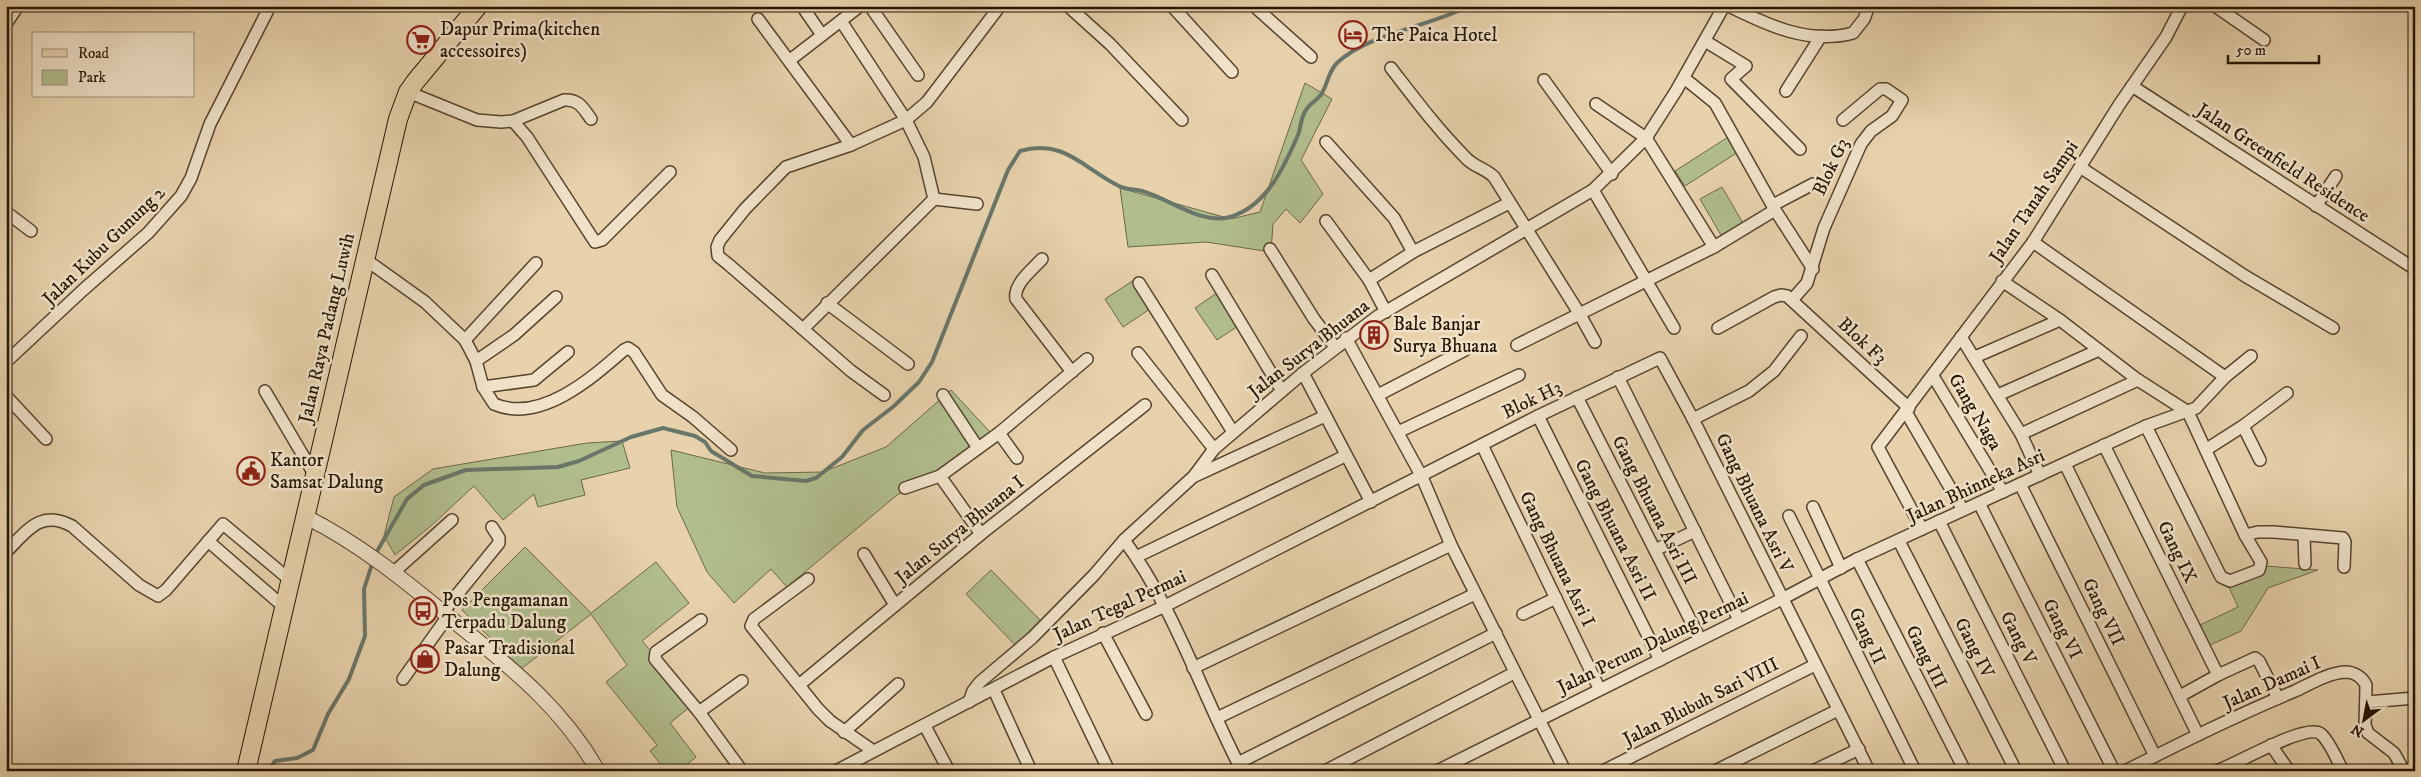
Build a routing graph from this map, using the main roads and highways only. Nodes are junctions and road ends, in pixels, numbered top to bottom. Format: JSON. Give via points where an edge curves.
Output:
{"nodes":[{"id":1,"x":478,"y":6,"type":"edge"},
{"id":2,"x":246,"y":771,"type":"edge"}],
"edges":[{"from":1,"to":2,"type":"main road","name":"Jalan Raya Padang Luwih","via":[[408,92],[398,119]]}]}
